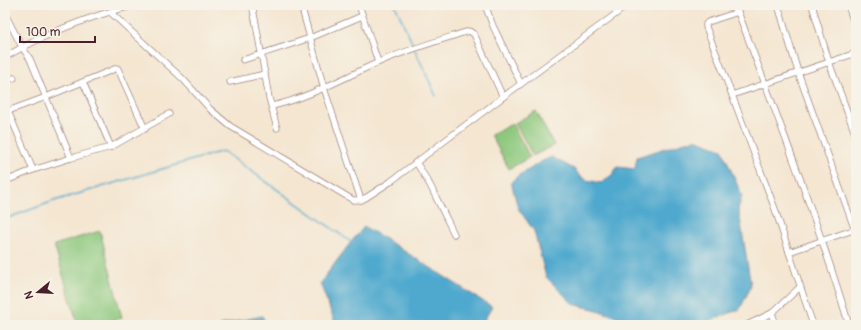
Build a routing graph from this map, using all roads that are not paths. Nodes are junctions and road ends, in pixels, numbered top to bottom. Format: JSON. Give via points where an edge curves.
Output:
{"nodes":[{"id":1,"x":135,"y":5,"type":"edge"},
{"id":2,"x":252,"y":5,"type":"edge"},
{"id":3,"x":301,"y":5,"type":"edge"},
{"id":4,"x":359,"y":5,"type":"edge"},
{"id":5,"x":485,"y":5,"type":"edge"},
{"id":6,"x":628,"y":5,"type":"edge"},
{"id":7,"x":735,"y":5,"type":"edge"},
{"id":8,"x":778,"y":5,"type":"edge"},
{"id":9,"x":812,"y":5,"type":"edge"},
{"id":10,"x":848,"y":5,"type":"edge"},
{"id":11,"x":113,"y":9,"type":"edge"},
{"id":12,"x":738,"y":12,"type":"junction"},
{"id":13,"x":5,"y":14,"type":"edge"},
{"id":14,"x":362,"y":16,"type":"junction"},
{"id":15,"x":856,"y":29,"type":"edge"},
{"id":16,"x":310,"y":38,"type":"junction"},
{"id":17,"x":22,"y":47,"type":"junction"},
{"id":18,"x":856,"y":52,"type":"edge"},
{"id":19,"x":261,"y":55,"type":"junction"},
{"id":20,"x":5,"y":57,"type":"edge"},
{"id":21,"x":243,"y":60,"type":"dead end"},
{"id":22,"x":378,"y":62,"type":"junction"},
{"id":23,"x":829,"y":62,"type":"junction"},
{"id":24,"x":798,"y":72,"type":"junction"},
{"id":25,"x":265,"y":74,"type":"junction"},
{"id":26,"x":5,"y":78,"type":"edge"},
{"id":27,"x":14,"y":78,"type":"dead end"},
{"id":28,"x":83,"y":82,"type":"junction"},
{"id":29,"x":230,"y":82,"type":"dead end"},
{"id":30,"x":521,"y":84,"type":"junction"},
{"id":31,"x":765,"y":84,"type":"junction"},
{"id":32,"x":324,"y":88,"type":"junction"},
{"id":33,"x":732,"y":95,"type":"junction"},
{"id":34,"x":46,"y":96,"type":"junction"},
{"id":35,"x":502,"y":97,"type":"junction"},
{"id":36,"x":272,"y":106,"type":"junction"},
{"id":37,"x":6,"y":110,"type":"edge"},
{"id":38,"x":169,"y":114,"type":"dead end"},
{"id":39,"x":277,"y":128,"type":"dead end"},
{"id":40,"x":145,"y":129,"type":"junction"},
{"id":41,"x":856,"y":136,"type":"edge"},
{"id":42,"x":111,"y":148,"type":"junction"},
{"id":43,"x":71,"y":158,"type":"junction"},
{"id":44,"x":416,"y":162,"type":"junction"},
{"id":45,"x":33,"y":170,"type":"junction"},
{"id":46,"x":8,"y":180,"type":"dead end"},
{"id":47,"x":361,"y":200,"type":"junction"},
{"id":48,"x":856,"y":231,"type":"edge"},
{"id":49,"x":454,"y":234,"type":"dead end"},
{"id":50,"x":822,"y":240,"type":"junction"},
{"id":51,"x":789,"y":252,"type":"junction"},
{"id":52,"x":800,"y":288,"type":"junction"},
{"id":53,"x":772,"y":313,"type":"junction"},
{"id":54,"x":747,"y":325,"type":"edge"},
{"id":55,"x":776,"y":325,"type":"edge"},
{"id":56,"x":813,"y":325,"type":"edge"},
{"id":57,"x":849,"y":325,"type":"edge"}],
"edges":[{"from":1,"to":11,"type":"street"},
{"from":2,"to":19,"type":"street"},
{"from":3,"to":16,"type":"street"},
{"from":4,"to":14,"type":"street"},
{"from":5,"to":30,"type":"street"},
{"from":6,"to":30,"type":"street"},
{"from":7,"to":12,"type":"street"},
{"from":8,"to":24,"type":"street"},
{"from":9,"to":23,"type":"street"},
{"from":10,"to":15,"type":"street"},
{"from":11,"to":17,"type":"street"},
{"from":11,"to":47,"type":"street","via":[[184,79],[210,109],[230,126],[353,200]]},
{"from":12,"to":31,"type":"street"},
{"from":12,"to":33,"type":"street","via":[[706,24]]},
{"from":13,"to":17,"type":"street"},
{"from":14,"to":16,"type":"street"},
{"from":14,"to":22,"type":"street"},
{"from":16,"to":19,"type":"street"},
{"from":16,"to":32,"type":"street"},
{"from":17,"to":20,"type":"street"},
{"from":17,"to":34,"type":"street"},
{"from":18,"to":23,"type":"street"},
{"from":19,"to":21,"type":"street"},
{"from":19,"to":25,"type":"street"},
{"from":22,"to":32,"type":"street"},
{"from":22,"to":35,"type":"street","via":[[469,31],[473,32]]},
{"from":23,"to":24,"type":"street"},
{"from":23,"to":41,"type":"street"},
{"from":24,"to":31,"type":"street"},
{"from":24,"to":48,"type":"street"},
{"from":25,"to":29,"type":"street"},
{"from":25,"to":36,"type":"street"},
{"from":26,"to":27,"type":"street"},
{"from":28,"to":34,"type":"street"},
{"from":28,"to":40,"type":"street","via":[[117,68]]},
{"from":28,"to":42,"type":"street"},
{"from":30,"to":35,"type":"street"},
{"from":31,"to":33,"type":"street"},
{"from":31,"to":50,"type":"street"},
{"from":32,"to":36,"type":"street"},
{"from":32,"to":47,"type":"street"},
{"from":33,"to":51,"type":"street"},
{"from":34,"to":37,"type":"street"},
{"from":34,"to":43,"type":"street"},
{"from":35,"to":44,"type":"street"},
{"from":36,"to":39,"type":"street"},
{"from":37,"to":45,"type":"street"},
{"from":38,"to":40,"type":"street"},
{"from":40,"to":42,"type":"street"},
{"from":42,"to":43,"type":"street"},
{"from":43,"to":45,"type":"street"},
{"from":44,"to":47,"type":"street"},
{"from":44,"to":49,"type":"street","via":[[430,184]]},
{"from":45,"to":46,"type":"street"},
{"from":48,"to":50,"type":"street"},
{"from":50,"to":51,"type":"street"},
{"from":50,"to":57,"type":"street"},
{"from":51,"to":52,"type":"street"},
{"from":52,"to":53,"type":"street"},
{"from":52,"to":56,"type":"street"},
{"from":53,"to":54,"type":"street"},
{"from":53,"to":55,"type":"street"}]}
